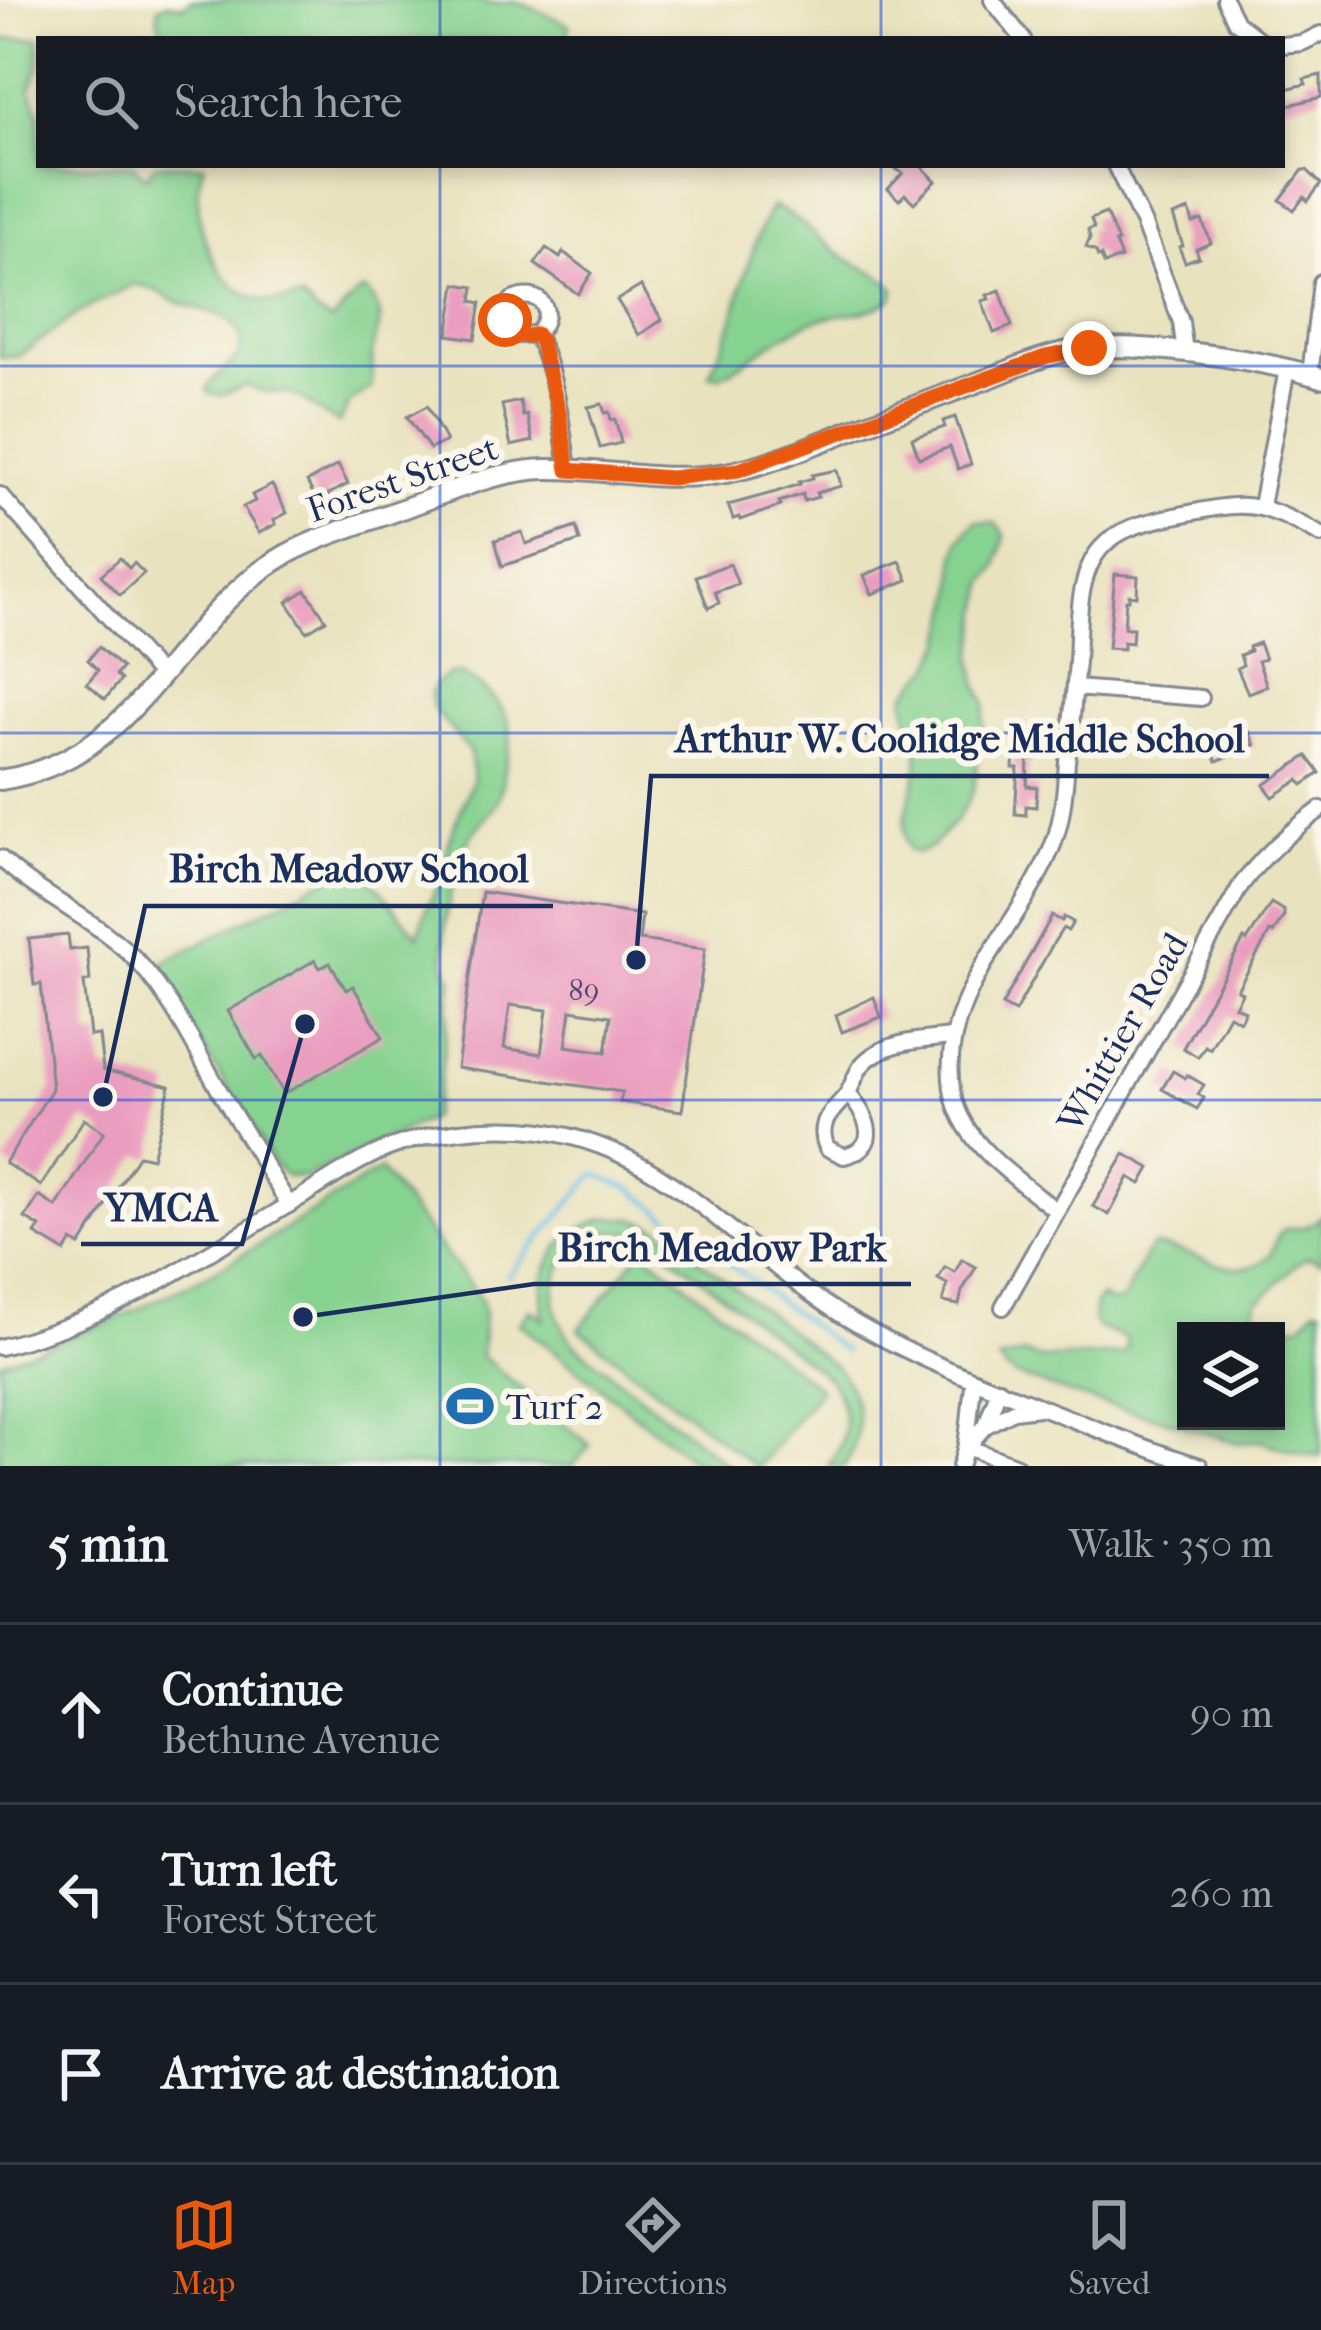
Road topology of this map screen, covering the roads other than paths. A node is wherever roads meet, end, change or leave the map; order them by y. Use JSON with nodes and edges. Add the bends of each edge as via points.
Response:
{"nodes":[{"id":1,"x":992,"y":0,"type":"edge"},
{"id":2,"x":1225,"y":0,"type":"edge"},
{"id":3,"x":1321,"y":34,"type":"edge"},
{"id":4,"x":1021,"y":36,"type":"edge"},
{"id":5,"x":1254,"y":36,"type":"edge"},
{"id":6,"x":1285,"y":45,"type":"edge"},
{"id":7,"x":1116,"y":168,"type":"edge"},
{"id":8,"x":1321,"y":282,"type":"edge"},
{"id":9,"x":536,"y":334,"type":"dead end"},
{"id":10,"x":1185,"y":353,"type":"junction"},
{"id":11,"x":1287,"y":369,"type":"junction"},
{"id":12,"x":1315,"y":376,"type":"edge"},
{"id":13,"x":568,"y":470,"type":"junction"},
{"id":14,"x":0,"y":495,"type":"edge"},
{"id":15,"x":1261,"y":506,"type":"junction"},
{"id":16,"x":1321,"y":535,"type":"edge"},
{"id":17,"x":162,"y":677,"type":"junction"},
{"id":18,"x":1075,"y":688,"type":"junction"},
{"id":19,"x":1201,"y":698,"type":"dead end"},
{"id":20,"x":4,"y":775,"type":"edge"},
{"id":21,"x":1321,"y":809,"type":"edge"},
{"id":22,"x":0,"y":858,"type":"edge"},
{"id":23,"x":952,"y":1037,"type":"junction"},
{"id":24,"x":849,"y":1095,"type":"dead end"},
{"id":25,"x":290,"y":1205,"type":"junction"},
{"id":26,"x":1055,"y":1210,"type":"junction"},
{"id":27,"x":1003,"y":1307,"type":"dead end"},
{"id":28,"x":0,"y":1348,"type":"edge"},
{"id":29,"x":974,"y":1380,"type":"junction"},
{"id":30,"x":999,"y":1390,"type":"junction"},
{"id":31,"x":1044,"y":1408,"type":"junction"},
{"id":32,"x":986,"y":1425,"type":"junction"},
{"id":33,"x":967,"y":1447,"type":"junction"},
{"id":34,"x":960,"y":1466,"type":"edge"},
{"id":35,"x":1017,"y":1466,"type":"edge"},
{"id":36,"x":1200,"y":1466,"type":"edge"}],
"edges":[{"from":1,"to":4,"type":"street"},
{"from":2,"to":5,"type":"street"},
{"from":3,"to":6,"type":"street"},
{"from":7,"to":10,"type":"street","via":[[1181,322]]},
{"from":8,"to":12,"type":"street"},
{"from":9,"to":13,"type":"street"},
{"from":10,"to":11,"type":"street","name":"Forest Street"},
{"from":10,"to":13,"type":"street","name":"Forest Street","via":[[1058,353],[726,473],[671,478]]},
{"from":11,"to":12,"type":"street","name":"Forest Street"},
{"from":11,"to":15,"type":"street"},
{"from":13,"to":17,"type":"street","name":"Forest Street","via":[[501,475],[301,547],[221,606]]},
{"from":14,"to":17,"type":"street"},
{"from":15,"to":16,"type":"street"},
{"from":15,"to":18,"type":"street","via":[[1144,523],[1105,544],[1084,588]]},
{"from":17,"to":20,"type":"street","name":"Forest Street","via":[[97,742],[56,764]]},
{"from":18,"to":19,"type":"street"},
{"from":18,"to":23,"type":"street","via":[[1055,838]]},
{"from":21,"to":26,"type":"street","name":"Whittier Road","via":[[1241,885]]},
{"from":22,"to":25,"type":"street","via":[[140,964]]},
{"from":23,"to":24,"type":"street","via":[[880,1051],[860,1067]]},
{"from":23,"to":26,"type":"street","via":[[952,1089],[966,1128]]},
{"from":25,"to":28,"type":"street","via":[[112,1308]]},
{"from":25,"to":29,"type":"street","via":[[361,1160],[420,1138],[494,1128],[582,1139],[663,1177],[833,1310]]},
{"from":26,"to":27,"type":"street","name":"Whittier Road"},
{"from":29,"to":30,"type":"street"},
{"from":29,"to":33,"type":"street"},
{"from":30,"to":31,"type":"street"},
{"from":30,"to":32,"type":"street"},
{"from":31,"to":32,"type":"street"},
{"from":31,"to":36,"type":"street"},
{"from":32,"to":33,"type":"street"},
{"from":33,"to":34,"type":"street"},
{"from":33,"to":35,"type":"street"}]}
